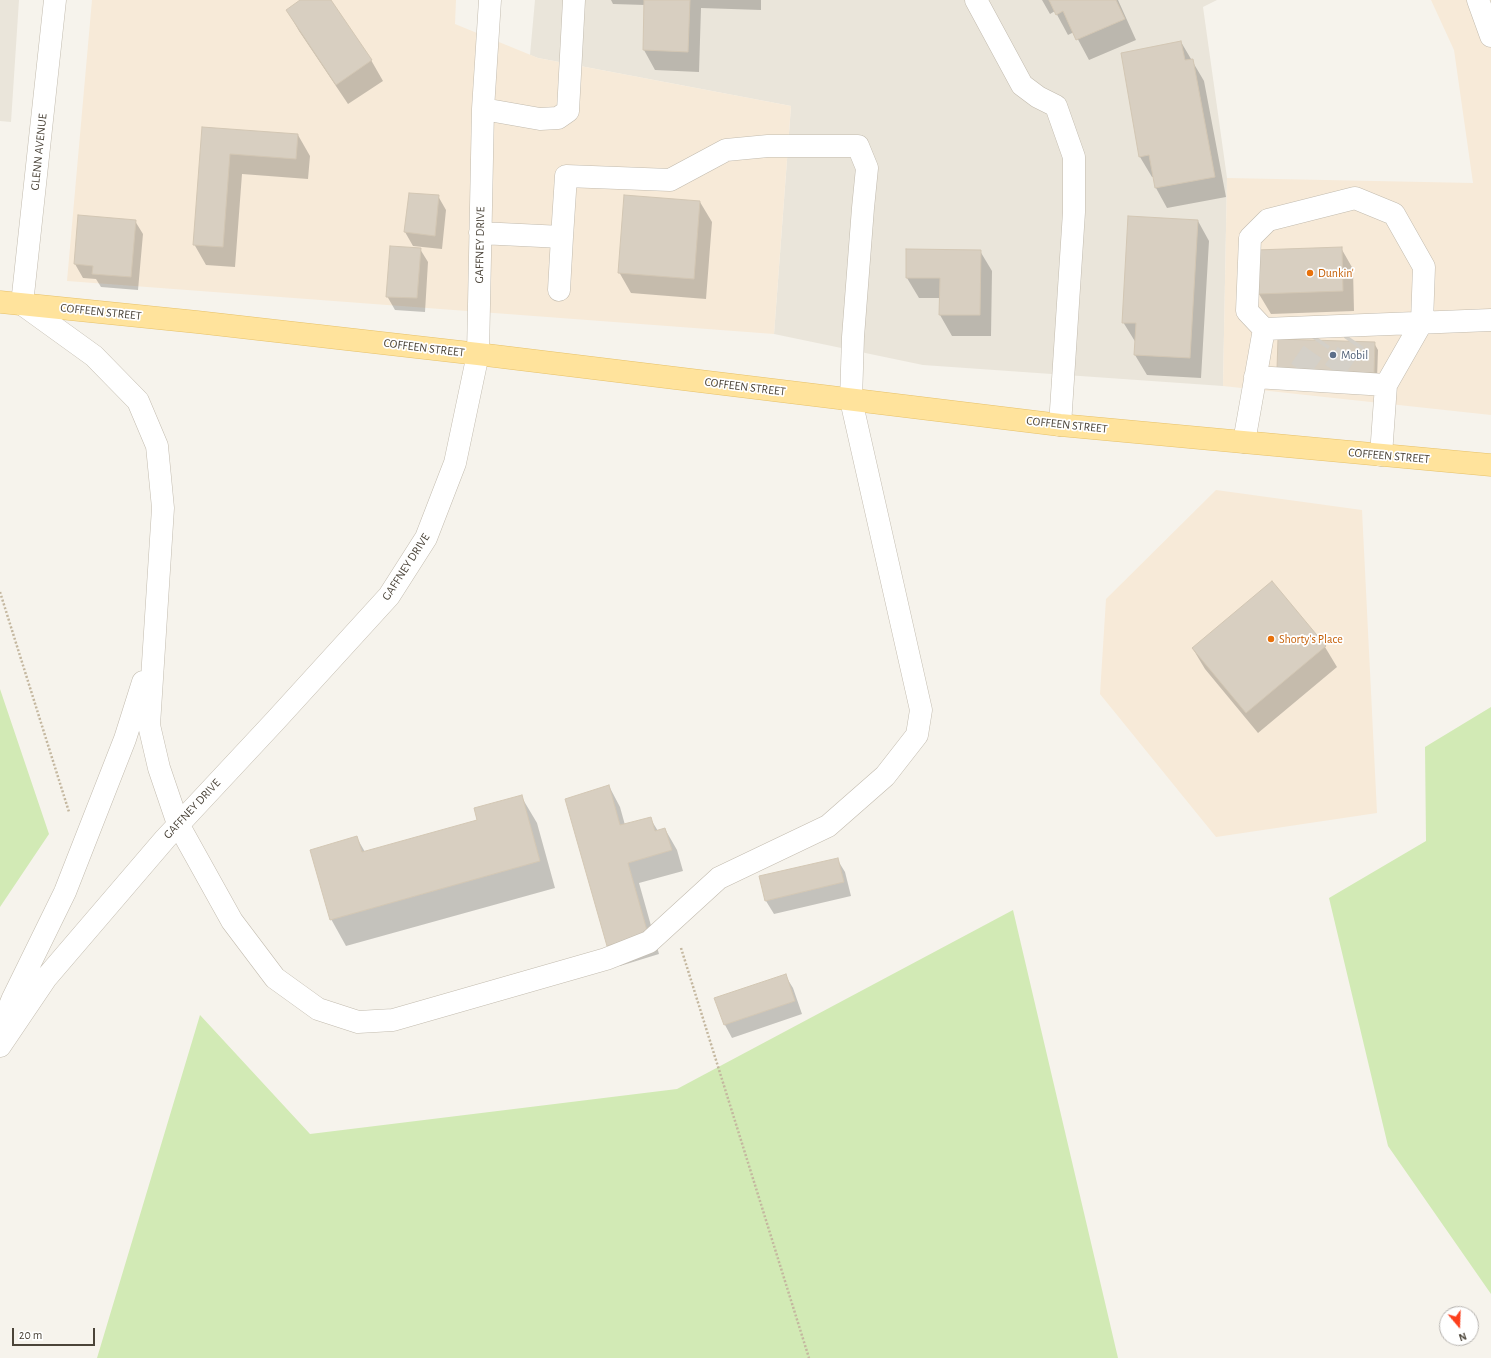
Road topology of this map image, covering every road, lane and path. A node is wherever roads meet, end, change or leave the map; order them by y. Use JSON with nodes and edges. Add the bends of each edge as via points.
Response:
{"nodes":[{"id":1,"x":55,"y":0,"type":"edge"},
{"id":2,"x":490,"y":0,"type":"edge"},
{"id":3,"x":574,"y":0,"type":"edge"},
{"id":4,"x":976,"y":0,"type":"edge"},
{"id":5,"x":1478,"y":0,"type":"edge"},
{"id":6,"x":1491,"y":36,"type":"edge"},
{"id":7,"x":483,"y":109,"type":"junction"},
{"id":8,"x":480,"y":233,"type":"junction"},
{"id":9,"x":562,"y":237,"type":"junction"},
{"id":10,"x":559,"y":290,"type":"dead end"},
{"id":11,"x":0,"y":302,"type":"edge"},
{"id":12,"x":22,"y":304,"type":"junction"},
{"id":13,"x":1491,"y":320,"type":"edge"},
{"id":14,"x":1422,"y":322,"type":"junction"},
{"id":15,"x":1264,"y":329,"type":"junction"},
{"id":16,"x":478,"y":354,"type":"junction"},
{"id":17,"x":1255,"y":377,"type":"junction"},
{"id":18,"x":1386,"y":385,"type":"junction"},
{"id":19,"x":851,"y":400,"type":"junction"},
{"id":20,"x":1060,"y":425,"type":"junction"},
{"id":21,"x":1244,"y":442,"type":"junction"},
{"id":22,"x":1381,"y":455,"type":"junction"},
{"id":23,"x":1491,"y":465,"type":"edge"},
{"id":24,"x":0,"y":592,"type":"edge"},
{"id":25,"x":153,"y":654,"type":"junction"},
{"id":26,"x":69,"y":813,"type":"dead end"},
{"id":27,"x":178,"y":824,"type":"junction"},
{"id":28,"x":672,"y":920,"type":"junction"},
{"id":29,"x":0,"y":1030,"type":"edge"},
{"id":30,"x":0,"y":1046,"type":"edge"},
{"id":31,"x":809,"y":1358,"type":"edge"}],
"edges":[{"from":1,"to":12,"type":"street","name":"GLENN AVENUE"},
{"from":2,"to":7,"type":"street","name":"GAFFNEY DRIVE"},
{"from":3,"to":7,"type":"street","via":[[568,111],[558,118],[540,119]]},
{"from":4,"to":20,"type":"street","via":[[1022,85],[1056,106],[1074,157],[1074,212]]},
{"from":5,"to":6,"type":"street"},
{"from":7,"to":8,"type":"street","name":"GAFFNEY DRIVE"},
{"from":8,"to":9,"type":"street"},
{"from":8,"to":16,"type":"street","name":"GAFFNEY DRIVE"},
{"from":9,"to":10,"type":"street"},
{"from":9,"to":19,"type":"street","via":[[566,176],[670,180],[726,150],[768,146],[858,146],[867,168],[853,337]]},
{"from":11,"to":12,"type":"main road","name":"COFFEEN STREET"},
{"from":12,"to":16,"type":"main road","name":"COFFEEN STREET"},
{"from":12,"to":25,"type":"street","via":[[94,356],[138,401],[157,446],[163,508]]},
{"from":13,"to":14,"type":"street"},
{"from":14,"to":15,"type":"street","via":[[1361,333]]},
{"from":14,"to":15,"type":"street","via":[[1424,267],[1394,214],[1355,198],[1268,220],[1250,238],[1247,311]]},
{"from":14,"to":18,"type":"street"},
{"from":15,"to":17,"type":"street"},
{"from":16,"to":19,"type":"main road","name":"COFFEEN STREET"},
{"from":16,"to":27,"type":"street","name":"GAFFNEY DRIVE","via":[[455,463],[426,538],[389,596]]},
{"from":17,"to":18,"type":"street","via":[[1331,376]]},
{"from":17,"to":21,"type":"street"},
{"from":18,"to":22,"type":"street"},
{"from":19,"to":20,"type":"main road","name":"COFFEEN STREET"},
{"from":19,"to":28,"type":"street","via":[[921,710],[918,736],[885,776],[828,826],[719,878]]},
{"from":20,"to":21,"type":"main road","name":"COFFEEN STREET"},
{"from":21,"to":22,"type":"main road","name":"COFFEEN STREET"},
{"from":22,"to":23,"type":"main road","name":"COFFEEN STREET"},
{"from":24,"to":26,"type":"path"},
{"from":25,"to":27,"type":"street","via":[[149,725],[159,768]]},
{"from":25,"to":29,"type":"street","via":[[125,739],[65,892]]},
{"from":27,"to":28,"type":"street","via":[[232,921],[275,978],[318,1009],[358,1022],[393,1020],[606,959],[649,942]]},
{"from":27,"to":30,"type":"street","name":"GAFFNEY DRIVE","via":[[46,978]]},
{"from":28,"to":31,"type":"path"}]}
